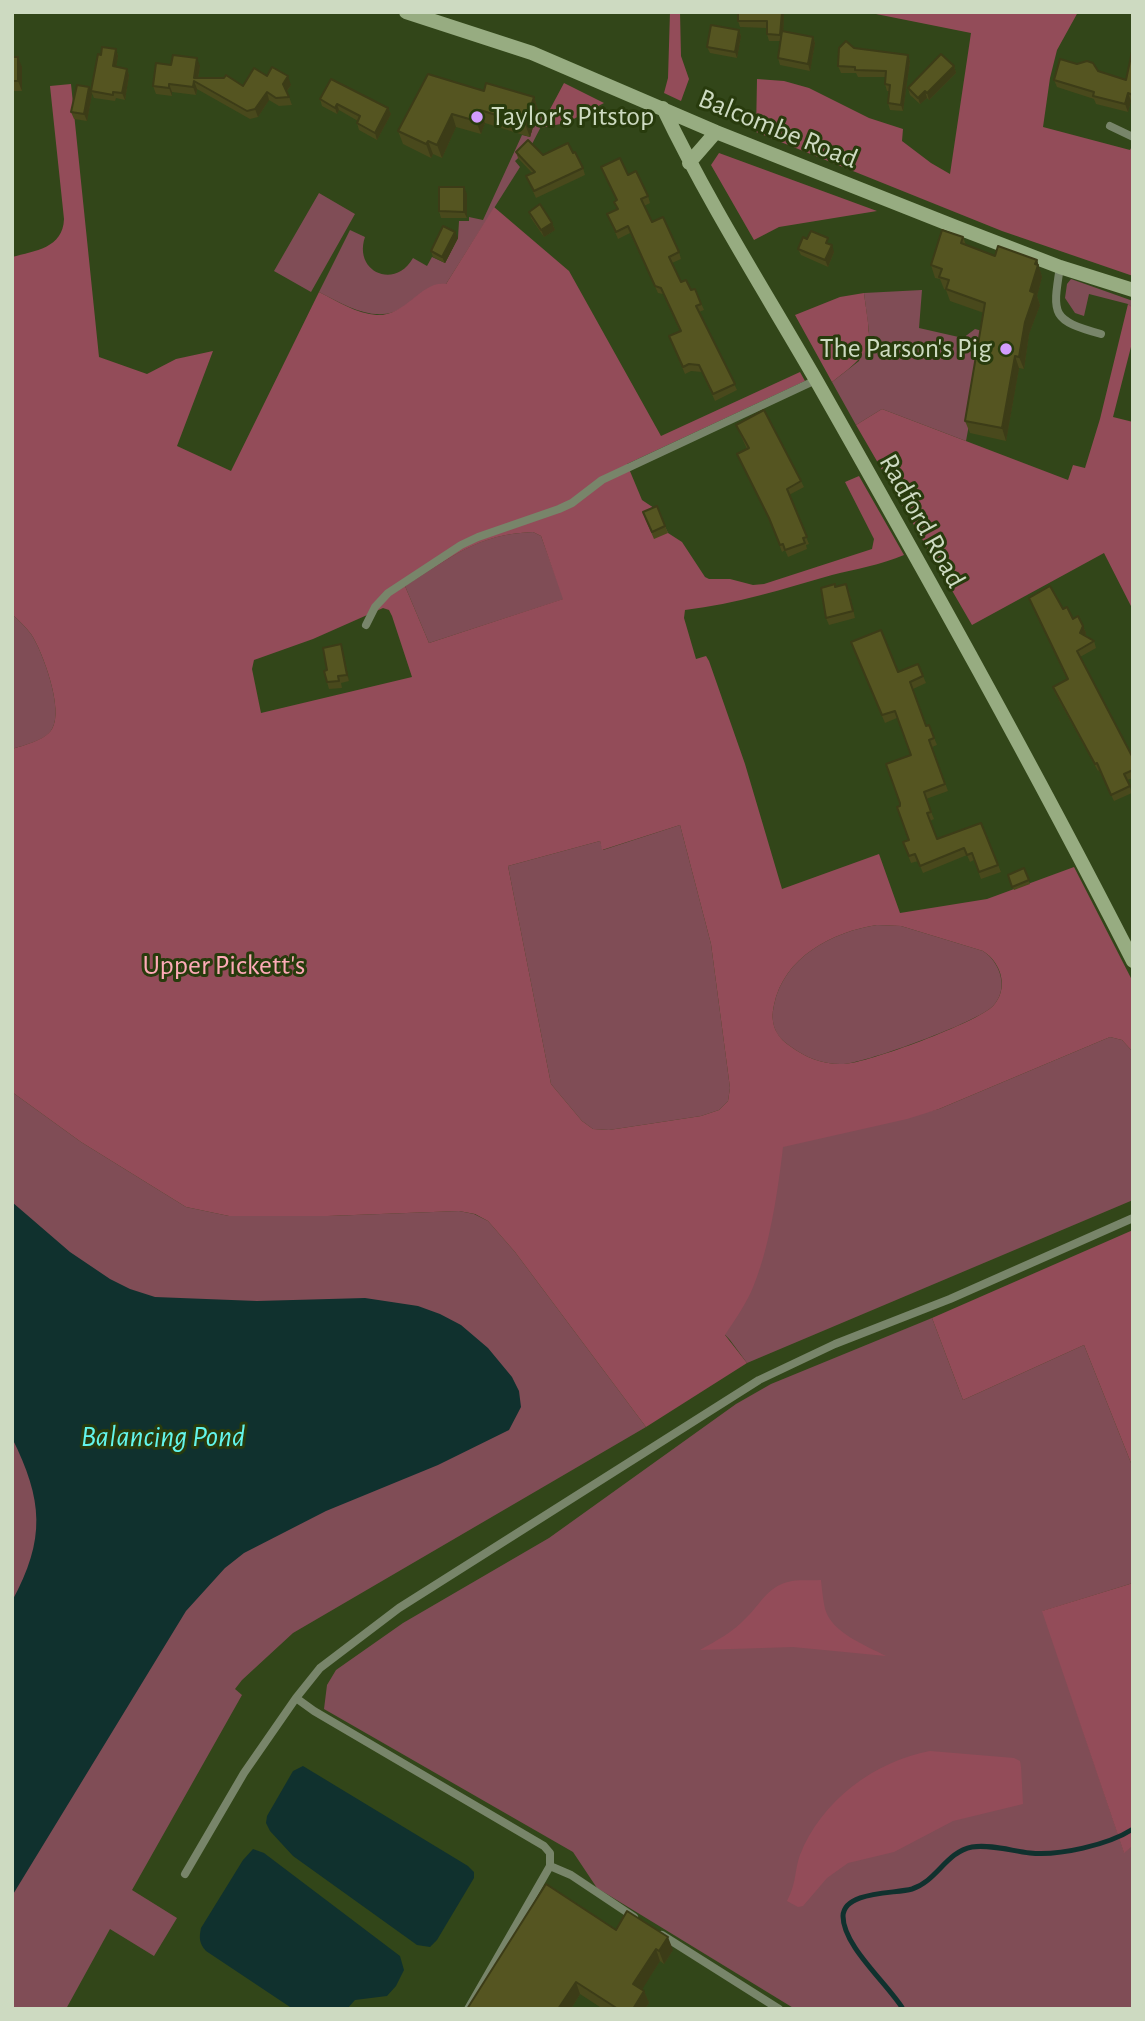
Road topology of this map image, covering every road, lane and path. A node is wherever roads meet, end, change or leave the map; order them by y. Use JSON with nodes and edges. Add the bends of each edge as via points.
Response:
{"nodes":[{"id":1,"x":406,"y":12,"type":"edge"},
{"id":2,"x":663,"y":108,"type":"junction"},
{"id":3,"x":1110,"y":126,"type":"dead end"},
{"id":4,"x":716,"y":132,"type":"junction"},
{"id":5,"x":1133,"y":136,"type":"edge"},
{"id":6,"x":689,"y":163,"type":"junction"},
{"id":7,"x":1060,"y":267,"type":"junction"},
{"id":8,"x":1133,"y":290,"type":"edge"},
{"id":9,"x":1101,"y":334,"type":"dead end"},
{"id":10,"x":816,"y":380,"type":"junction"},
{"id":11,"x":366,"y":625,"type":"dead end"},
{"id":12,"x":1133,"y":961,"type":"edge"},
{"id":13,"x":1133,"y":1218,"type":"edge"},
{"id":14,"x":296,"y":1698,"type":"junction"},
{"id":15,"x":550,"y":1866,"type":"junction"},
{"id":16,"x":185,"y":1874,"type":"dead end"},
{"id":17,"x":642,"y":1922,"type":"edge"},
{"id":18,"x":652,"y":1928,"type":"edge"},
{"id":19,"x":468,"y":2009,"type":"edge"},
{"id":20,"x":779,"y":2009,"type":"edge"}],
"edges":[{"from":1,"to":2,"type":"street","name":"Balcombe Road","via":[[532,53]]},
{"from":2,"to":4,"type":"street","name":"Balcombe Road"},
{"from":2,"to":6,"type":"street","name":"Radford Road"},
{"from":3,"to":5,"type":"lane"},
{"from":4,"to":6,"type":"street"},
{"from":4,"to":7,"type":"street","name":"Balcombe Road"},
{"from":6,"to":10,"type":"street","name":"Radford Road"},
{"from":7,"to":8,"type":"street","name":"Balcombe Road"},
{"from":7,"to":9,"type":"lane","via":[[1055,301],[1060,316]]},
{"from":10,"to":11,"type":"lane","via":[[602,480],[572,503],[470,540],[388,593]]},
{"from":10,"to":12,"type":"street","name":"Radford Road"},
{"from":13,"to":14,"type":"lane","via":[[759,1380],[399,1608],[320,1668]]},
{"from":14,"to":15,"type":"lane","via":[[544,1846],[550,1853]]},
{"from":14,"to":16,"type":"lane","via":[[244,1773]]},
{"from":15,"to":17,"type":"lane"},
{"from":15,"to":19,"type":"lane"},
{"from":18,"to":20,"type":"lane"}]}
